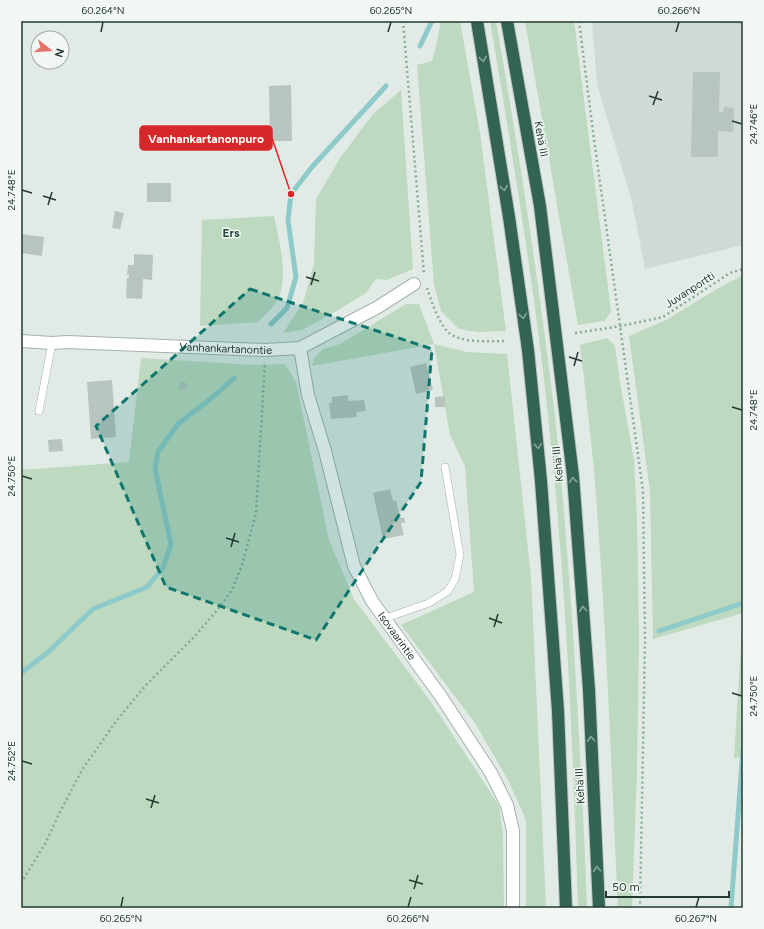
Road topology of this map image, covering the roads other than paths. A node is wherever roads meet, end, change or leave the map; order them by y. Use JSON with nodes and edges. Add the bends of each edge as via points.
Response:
{"nodes":[{"id":1,"x":477,"y":21,"type":"edge"},
{"id":2,"x":507,"y":21,"type":"edge"},
{"id":3,"x":414,"y":284,"type":"dead end"},
{"id":4,"x":21,"y":341,"type":"edge"},
{"id":5,"x":52,"y":343,"type":"junction"},
{"id":6,"x":300,"y":348,"type":"junction"},
{"id":7,"x":39,"y":411,"type":"dead end"},
{"id":8,"x":445,"y":467,"type":"dead end"},
{"id":9,"x":386,"y":618,"type":"junction"},
{"id":10,"x":513,"y":908,"type":"edge"},
{"id":11,"x":566,"y":908,"type":"edge"},
{"id":12,"x":599,"y":908,"type":"edge"}],
"edges":[{"from":1,"to":11,"type":"highway","name":"Kehä III","one_way":true,"via":[[528,350],[541,481],[558,711]]},
{"from":12,"to":2,"type":"highway","name":"Kehä III","one_way":true,"via":[[589,690],[573,476],[540,206]]},
{"from":3,"to":6,"type":"street","name":"Vanhankartanontie","via":[[378,307]]},
{"from":4,"to":5,"type":"street","name":"Vanhankartanontie"},
{"from":5,"to":6,"type":"street","name":"Vanhankartanontie","via":[[265,350]]},
{"from":5,"to":7,"type":"lane"},
{"from":6,"to":9,"type":"street","name":"Isovaarintie","via":[[308,395],[354,566],[372,600]]},
{"from":8,"to":9,"type":"lane","via":[[460,555],[455,579],[448,592],[429,603]]},
{"from":9,"to":10,"type":"street","name":"Isovaarintie","via":[[491,773],[507,805],[513,831]]}]}
